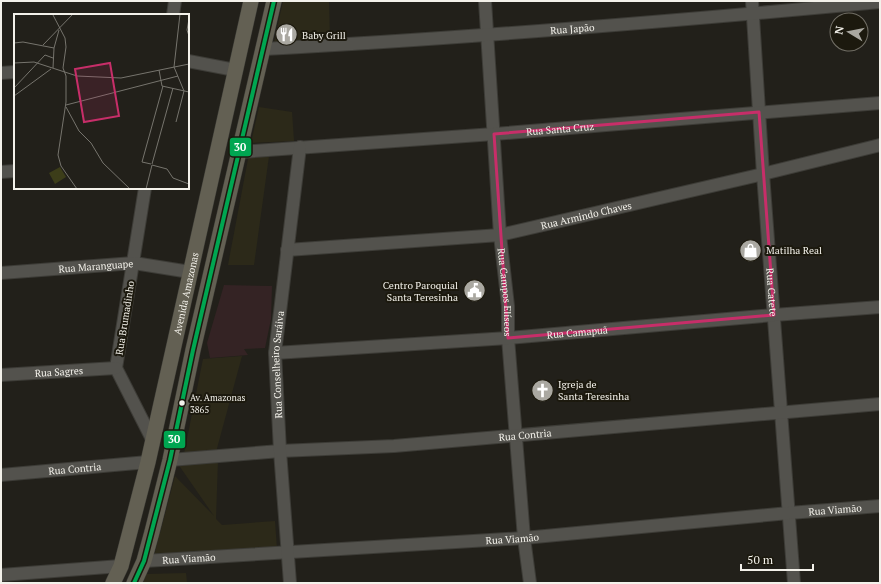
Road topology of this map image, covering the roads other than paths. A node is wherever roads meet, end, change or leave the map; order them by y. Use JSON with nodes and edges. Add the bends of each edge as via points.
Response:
{"nodes":[{"id":1,"x":175,"y":1,"type":"edge"},
{"id":2,"x":251,"y":1,"type":"edge"},
{"id":3,"x":274,"y":1,"type":"edge"},
{"id":4,"x":485,"y":1,"type":"edge"},
{"id":5,"x":752,"y":1,"type":"edge"},
{"id":6,"x":880,"y":2,"type":"edge"},
{"id":7,"x":753,"y":13,"type":"junction"},
{"id":8,"x":173,"y":14,"type":"edge"},
{"id":9,"x":488,"y":34,"type":"junction"},
{"id":10,"x":264,"y":49,"type":"junction"},
{"id":11,"x":189,"y":61,"type":"edge"},
{"id":12,"x":235,"y":70,"type":"junction"},
{"id":13,"x":14,"y":72,"type":"edge"},
{"id":14,"x":1,"y":73,"type":"edge"},
{"id":15,"x":880,"y":103,"type":"edge"},
{"id":16,"x":759,"y":112,"type":"junction"},
{"id":17,"x":494,"y":134,"type":"junction"},
{"id":18,"x":880,"y":144,"type":"edge"},
{"id":19,"x":300,"y":148,"type":"junction"},
{"id":20,"x":240,"y":152,"type":"junction"},
{"id":21,"x":14,"y":171,"type":"edge"},
{"id":22,"x":1,"y":172,"type":"edge"},
{"id":23,"x":763,"y":174,"type":"junction"},
{"id":24,"x":145,"y":189,"type":"edge"},
{"id":25,"x":500,"y":235,"type":"junction"},
{"id":26,"x":287,"y":250,"type":"junction"},
{"id":27,"x":134,"y":263,"type":"junction"},
{"id":28,"x":190,"y":272,"type":"junction"},
{"id":29,"x":1,"y":273,"type":"edge"},
{"id":30,"x":880,"y":307,"type":"edge"},
{"id":31,"x":774,"y":315,"type":"junction"},
{"id":32,"x":508,"y":338,"type":"junction"},
{"id":33,"x":275,"y":353,"type":"junction"},
{"id":34,"x":116,"y":368,"type":"junction"},
{"id":35,"x":1,"y":375,"type":"edge"},
{"id":36,"x":880,"y":404,"type":"edge"},
{"id":37,"x":782,"y":412,"type":"junction"},
{"id":38,"x":517,"y":435,"type":"junction"},
{"id":39,"x":153,"y":441,"type":"junction"},
{"id":40,"x":280,"y":451,"type":"junction"},
{"id":41,"x":170,"y":460,"type":"junction"},
{"id":42,"x":148,"y":462,"type":"junction"},
{"id":43,"x":1,"y":474,"type":"edge"},
{"id":44,"x":880,"y":506,"type":"edge"},
{"id":45,"x":790,"y":513,"type":"junction"},
{"id":46,"x":524,"y":538,"type":"junction"},
{"id":47,"x":287,"y":553,"type":"junction"},
{"id":48,"x":144,"y":561,"type":"junction"},
{"id":49,"x":121,"y":566,"type":"junction"},
{"id":50,"x":1,"y":575,"type":"edge"},
{"id":51,"x":113,"y":583,"type":"edge"},
{"id":52,"x":134,"y":583,"type":"edge"},
{"id":53,"x":290,"y":583,"type":"edge"},
{"id":54,"x":530,"y":583,"type":"edge"},
{"id":55,"x":794,"y":583,"type":"edge"}],
"edges":[{"from":1,"to":8,"type":"street"},
{"from":2,"to":12,"type":"main road","name":"Avenida Amazonas"},
{"from":3,"to":10,"type":"main road","name":"Avenida Amazonas"},
{"from":4,"to":9,"type":"street","name":"Rua Campos Elíseos"},
{"from":5,"to":7,"type":"street","name":"Rua Catete"},
{"from":6,"to":7,"type":"street","name":"Rua Japão"},
{"from":7,"to":9,"type":"street","name":"Rua Japão"},
{"from":7,"to":16,"type":"street","name":"Rua Catete"},
{"from":9,"to":10,"type":"street","name":"Rua Japão"},
{"from":9,"to":17,"type":"street","name":"Rua Campos Elíseos"},
{"from":10,"to":20,"type":"main road","name":"Avenida Amazonas"},
{"from":11,"to":12,"type":"street"},
{"from":12,"to":28,"type":"main road","name":"Avenida Amazonas"},
{"from":13,"to":14,"type":"street"},
{"from":15,"to":16,"type":"street","name":"Rua Santa Cruz"},
{"from":16,"to":17,"type":"street","name":"Rua Santa Cruz"},
{"from":16,"to":23,"type":"street","name":"Rua Catete"},
{"from":17,"to":19,"type":"street","name":"Rua Santa Cruz"},
{"from":17,"to":25,"type":"street","name":"Rua Campos Elíseos"},
{"from":18,"to":23,"type":"street","name":"Rua Armindo Chaves"},
{"from":19,"to":20,"type":"street","name":"Rua Santa Cruz"},
{"from":19,"to":26,"type":"street","name":"Rua Conselheiro Saráiva"},
{"from":20,"to":41,"type":"main road","name":"Avenida Amazonas"},
{"from":21,"to":22,"type":"street"},
{"from":23,"to":25,"type":"street","name":"Rua Armindo Chaves"},
{"from":23,"to":31,"type":"street","name":"Rua Catete"},
{"from":24,"to":27,"type":"street","name":"Rua Brumadinho"},
{"from":25,"to":26,"type":"street","name":"Rua Armindo Chaves"},
{"from":25,"to":32,"type":"street","name":"Rua Campos Elíseos","via":[[508,306]]},
{"from":26,"to":33,"type":"street","name":"Rua Conselheiro Saráiva"},
{"from":27,"to":28,"type":"street","name":"Rua Maranguape"},
{"from":27,"to":29,"type":"street","name":"Rua Maranguape"},
{"from":27,"to":34,"type":"street","name":"Rua Brumadinho"},
{"from":28,"to":39,"type":"main road","name":"Avenida Amazonas"},
{"from":30,"to":31,"type":"street","name":"Rua Camapuã"},
{"from":31,"to":32,"type":"street","name":"Rua Camapuã"},
{"from":31,"to":37,"type":"street","name":"Rua Catete"},
{"from":32,"to":33,"type":"street","name":"Rua Camapuã"},
{"from":32,"to":38,"type":"street","name":"Rua Campos Elíseos"},
{"from":33,"to":40,"type":"street","name":"Rua Conselheiro Saráiva"},
{"from":34,"to":35,"type":"street","name":"Rua Sagres"},
{"from":34,"to":39,"type":"street","name":"Rua Brumadinho"},
{"from":36,"to":37,"type":"street","name":"Rua Contria"},
{"from":37,"to":38,"type":"street","name":"Rua Contria"},
{"from":37,"to":45,"type":"street","name":"Rua Catete"},
{"from":38,"to":40,"type":"street","name":"Rua Contria","via":[[394,446]]},
{"from":38,"to":46,"type":"street","name":"Rua Campos Elíseos"},
{"from":39,"to":42,"type":"main road","name":"Avenida Amazonas"},
{"from":40,"to":41,"type":"street","name":"Rua Contria"},
{"from":40,"to":47,"type":"street","name":"Rua Conselheiro Saráiva"},
{"from":41,"to":48,"type":"main road","name":"Avenida Amazonas"},
{"from":42,"to":43,"type":"street","name":"Rua Contria"},
{"from":42,"to":49,"type":"main road","name":"Avenida Amazonas"},
{"from":44,"to":45,"type":"street","name":"Rua Viamão"},
{"from":45,"to":46,"type":"street","name":"Rua Viamão"},
{"from":45,"to":55,"type":"street","name":"Rua Catete"},
{"from":46,"to":47,"type":"street","name":"Rua Viamão"},
{"from":46,"to":54,"type":"street","name":"Rua Campos Elíseos"},
{"from":47,"to":48,"type":"street","name":"Rua Viamão"},
{"from":47,"to":53,"type":"street","name":"Rua Conselheiro Saráiva"},
{"from":48,"to":52,"type":"main road","name":"Avenida Amazonas"},
{"from":49,"to":50,"type":"street"},
{"from":49,"to":51,"type":"main road","name":"Avenida Amazonas"}]}
